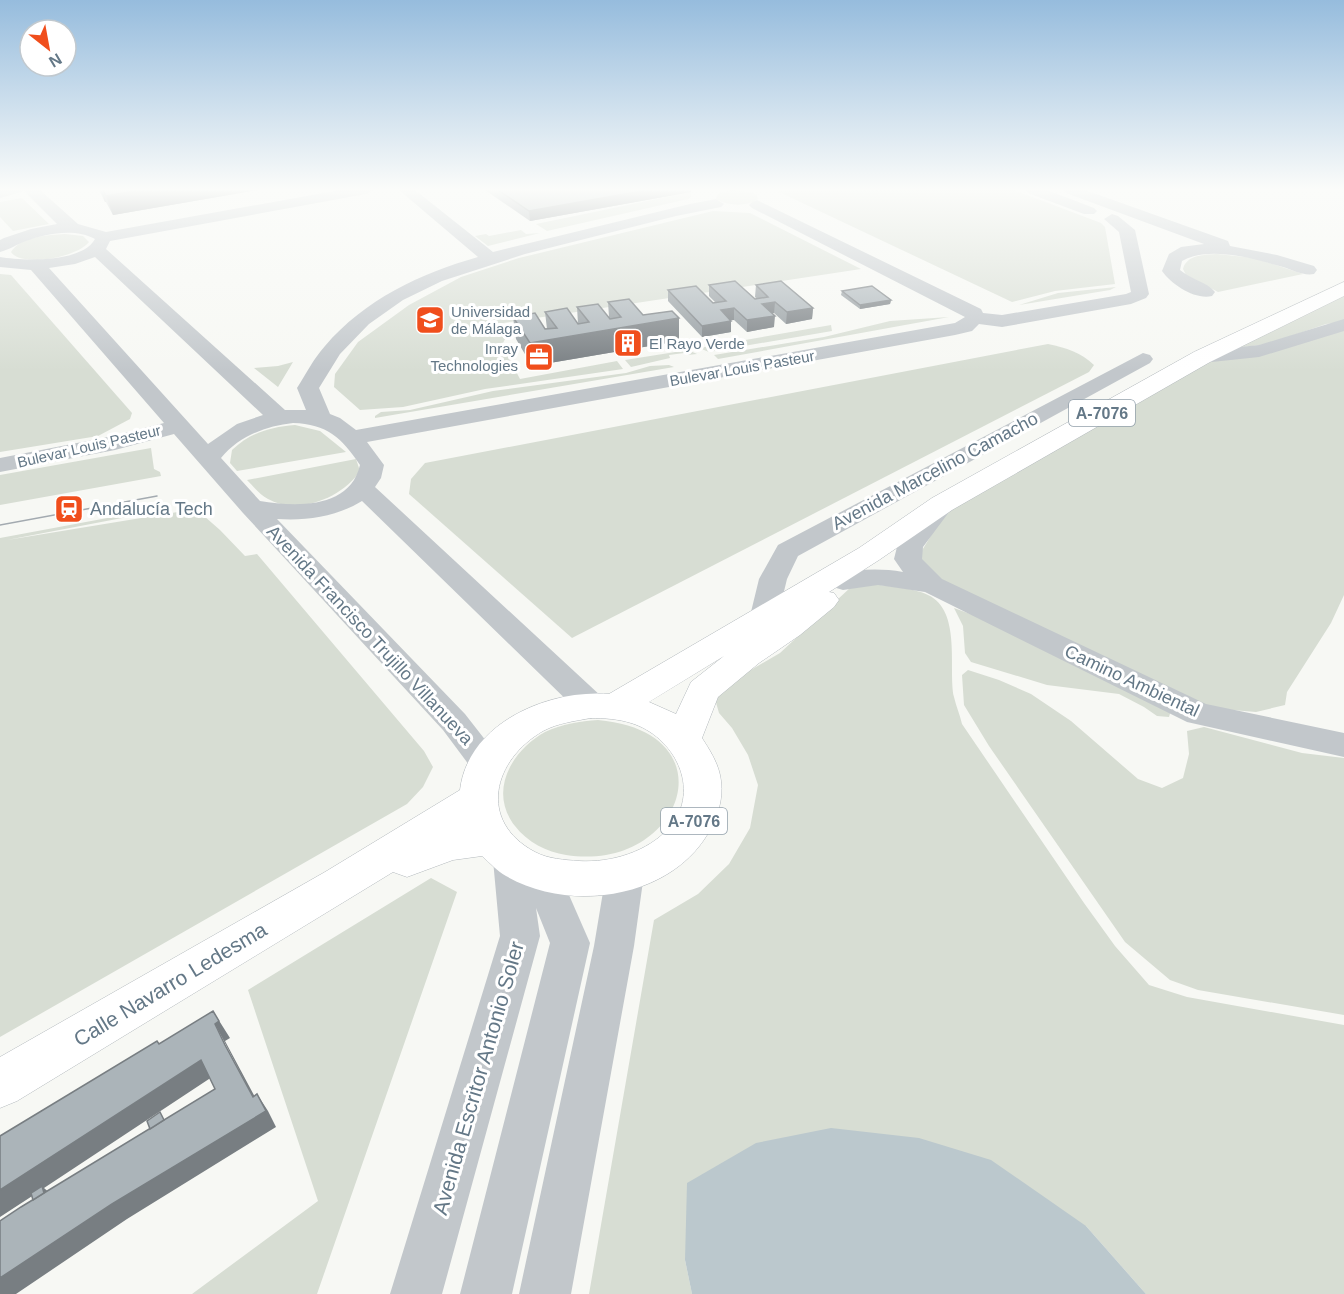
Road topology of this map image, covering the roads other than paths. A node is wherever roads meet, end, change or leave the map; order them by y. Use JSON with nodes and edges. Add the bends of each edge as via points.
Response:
{"nodes":[{"id":1,"x":87,"y":250,"type":"edge"},
{"id":2,"x":108,"y":250,"type":"edge"},
{"id":3,"x":481,"y":250,"type":"edge"},
{"id":4,"x":522,"y":250,"type":"edge"},
{"id":5,"x":848,"y":250,"type":"edge"},
{"id":6,"x":1132,"y":250,"type":"edge"},
{"id":7,"x":1174,"y":250,"type":"edge"},
{"id":8,"x":1239,"y":251,"type":"joint"},
{"id":9,"x":1177,"y":256,"type":"junction"},
{"id":10,"x":490,"y":258,"type":"junction"},
{"id":11,"x":0,"y":262,"type":"edge"},
{"id":12,"x":36,"y":265,"type":"junction"},
{"id":13,"x":1308,"y":270,"type":"dead end"},
{"id":14,"x":1344,"y":288,"type":"edge"},
{"id":15,"x":1206,"y":292,"type":"dead end"},
{"id":16,"x":975,"y":318,"type":"junction"},
{"id":17,"x":1344,"y":325,"type":"edge"},
{"id":18,"x":1202,"y":357,"type":"junction"},
{"id":19,"x":1143,"y":359,"type":"dead end"},
{"id":20,"x":280,"y":418,"type":"junction"},
{"id":21,"x":321,"y":420,"type":"junction"},
{"id":22,"x":178,"y":426,"type":"junction"},
{"id":23,"x":350,"y":438,"type":"junction"},
{"id":24,"x":207,"y":459,"type":"junction"},
{"id":25,"x":0,"y":465,"type":"edge"},
{"id":26,"x":362,"y":488,"type":"junction"},
{"id":27,"x":942,"y":504,"type":"junction"},
{"id":28,"x":252,"y":508,"type":"junction"},
{"id":29,"x":869,"y":554,"type":"junction"},
{"id":30,"x":843,"y":581,"type":"junction"},
{"id":31,"x":932,"y":585,"type":"junction"},
{"id":32,"x":764,"y":616,"type":"junction"},
{"id":33,"x":604,"y":706,"type":"junction"},
{"id":34,"x":684,"y":738,"type":"junction"},
{"id":35,"x":1344,"y":745,"type":"edge"},
{"id":36,"x":482,"y":782,"type":"junction"},
{"id":37,"x":515,"y":857,"type":"junction"},
{"id":38,"x":625,"y":874,"type":"junction"},
{"id":39,"x":340,"y":884,"type":"junction"},
{"id":40,"x":0,"y":1084,"type":"edge"},
{"id":41,"x":416,"y":1294,"type":"edge"},
{"id":42,"x":486,"y":1294,"type":"edge"},
{"id":43,"x":545,"y":1294,"type":"edge"}],
"edges":[{"from":1,"to":12,"type":"street","via":[[70,260]]},
{"from":2,"to":20,"type":"street"},
{"from":3,"to":10,"type":"street"},
{"from":4,"to":10,"type":"street"},
{"from":5,"to":16,"type":"street","via":[[974,313]]},
{"from":6,"to":16,"type":"street","name":"Bulevar Louis Pasteur","via":[[1140,294],[1131,299],[1002,321]]},
{"from":7,"to":9,"type":"street"},
{"from":8,"to":9,"type":"street","via":[[1185,252]]},
{"from":8,"to":13,"type":"street"},
{"from":9,"to":15,"type":"street","via":[[1170,263],[1171,271],[1183,282]]},
{"from":10,"to":21,"type":"street","via":[[421,284],[350,329],[319,365],[308,388]]},
{"from":11,"to":12,"type":"street"},
{"from":12,"to":22,"type":"street"},
{"from":14,"to":18,"type":"main road","name":"Avenida Marcelino Camacho","number":"A-7076"},
{"from":16,"to":23,"type":"street","name":"Bulevar Louis Pasteur","via":[[965,327],[955,329]]},
{"from":17,"to":18,"type":"street","via":[[1244,354]]},
{"from":18,"to":27,"type":"main road","name":"Avenida Marcelino Camacho","number":"A-7076"},
{"from":19,"to":32,"type":"street","name":"Avenida Marcelino Camacho","via":[[787,551],[773,579]]},
{"from":20,"to":21,"type":"street"},
{"from":20,"to":24,"type":"street","via":[[225,440]]},
{"from":21,"to":23,"type":"street"},
{"from":22,"to":24,"type":"street"},
{"from":22,"to":25,"type":"street","name":"Bulevar Louis Pasteur","via":[[115,443]]},
{"from":23,"to":26,"type":"street","via":[[372,465],[372,474]]},
{"from":24,"to":28,"type":"street","name":"Avenida Francisco Trujillo Villanueva"},
{"from":26,"to":28,"type":"street","via":[[338,504],[309,512]]},
{"from":26,"to":33,"type":"street"},
{"from":27,"to":29,"type":"main road","name":"Avenida Marcelino Camacho","number":"A-7076"},
{"from":27,"to":31,"type":"street","name":"Camino Ambiental","via":[[910,547],[908,559]]},
{"from":28,"to":36,"type":"street","name":"Avenida Francisco Trujillo Villanueva","via":[[454,722]]},
{"from":29,"to":30,"type":"main road","name":"Avenida Marcelino Camacho","number":"A-7076"},
{"from":29,"to":32,"type":"main road","name":"Avenida Marcelino Camacho","number":"A-7076"},
{"from":30,"to":31,"type":"street","name":"Camino Ambiental","via":[[878,576]]},
{"from":30,"to":34,"type":"main road","name":"Avenida Marcelino Camacho","number":"A-7076","via":[[789,628],[747,655],[703,691]]},
{"from":31,"to":35,"type":"street","name":"Camino Ambiental","via":[[1198,714]]},
{"from":32,"to":33,"type":"main road","name":"Avenida Marcelino Camacho","number":"A-7076"},
{"from":33,"to":34,"type":"main road","number":"A-7076","via":[[642,712]]},
{"from":33,"to":36,"type":"main road","number":"A-7076","via":[[559,710],[530,722],[504,740]]},
{"from":34,"to":38,"type":"main road","number":"A-7076","via":[[699,760],[704,786],[699,813],[684,838],[658,859]]},
{"from":36,"to":37,"type":"main road","via":[[481,820]]},
{"from":36,"to":39,"type":"main road","name":"Calle Navarro Ledesma","number":"A-7076"},
{"from":37,"to":38,"type":"main road","number":"A-7076","via":[[583,880]]},
{"from":37,"to":39,"type":"main road","name":"Calle Navarro Ledesma","number":"A-7076","via":[[450,844]]},
{"from":37,"to":41,"type":"street","name":"Avenida Escritor Antonio Soler","via":[[520,936]]},
{"from":37,"to":42,"type":"street","via":[[570,943]]},
{"from":38,"to":43,"type":"street"},
{"from":39,"to":40,"type":"main road","name":"Calle Navarro Ledesma","number":"A-7076"}]}
